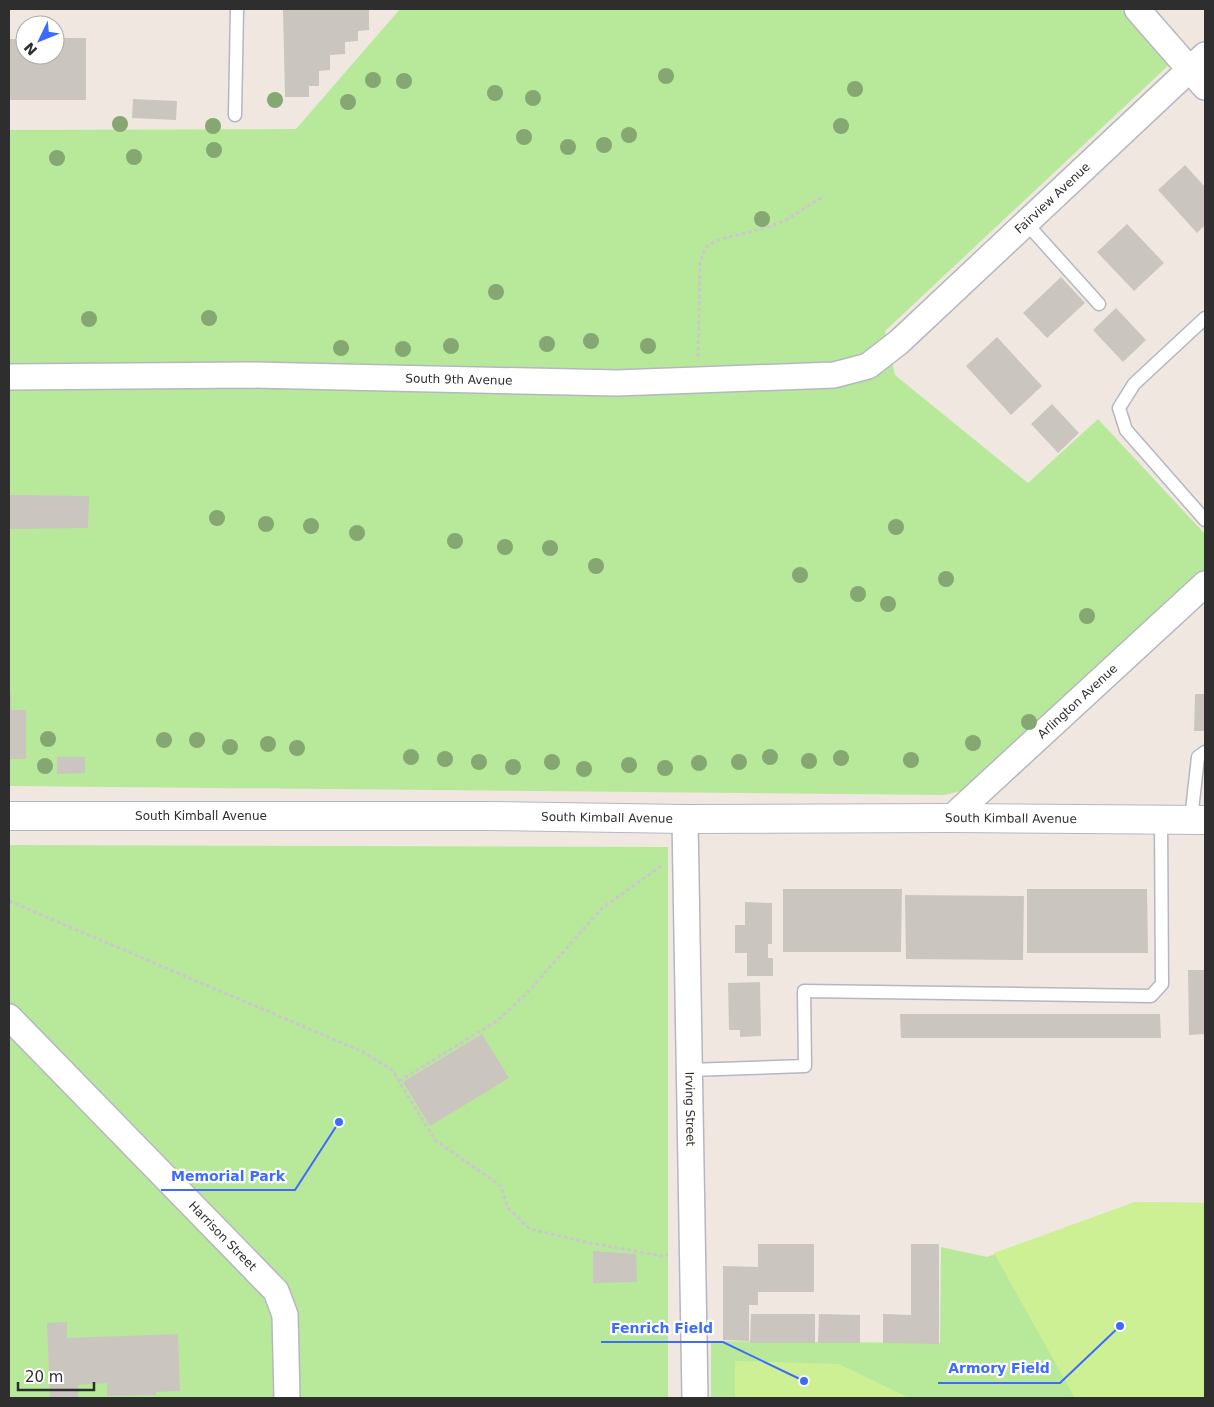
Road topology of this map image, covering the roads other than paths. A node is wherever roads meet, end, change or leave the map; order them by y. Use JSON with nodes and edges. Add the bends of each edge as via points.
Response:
{"nodes":[{"id":1,"x":236,"y":9,"type":"edge"},
{"id":2,"x":1137,"y":9,"type":"edge"},
{"id":3,"x":1200,"y":71,"type":"edge"},
{"id":4,"x":235,"y":115,"type":"dead end"},
{"id":5,"x":1026,"y":223,"type":"junction"},
{"id":6,"x":1098,"y":304,"type":"dead end"},
{"id":7,"x":1205,"y":318,"type":"edge"},
{"id":8,"x":899,"y":342,"type":"joint"},
{"id":9,"x":9,"y":377,"type":"edge"},
{"id":10,"x":1205,"y":520,"type":"edge"},
{"id":11,"x":1205,"y":584,"type":"edge"},
{"id":12,"x":1205,"y":752,"type":"edge"},
{"id":13,"x":9,"y":816,"type":"edge"},
{"id":14,"x":951,"y":818,"type":"junction"},
{"id":15,"x":685,"y":819,"type":"junction"},
{"id":16,"x":1161,"y":819,"type":"junction"},
{"id":17,"x":1198,"y":819,"type":"edge"},
{"id":18,"x":9,"y":1017,"type":"edge"},
{"id":19,"x":689,"y":1070,"type":"junction"},
{"id":20,"x":286,"y":1398,"type":"edge"},
{"id":21,"x":696,"y":1398,"type":"edge"}],
"edges":[{"from":1,"to":4,"type":"lane"},
{"from":2,"to":3,"type":"street"},
{"from":3,"to":5,"type":"street","name":"Fairview Avenue"},
{"from":5,"to":6,"type":"lane"},
{"from":5,"to":8,"type":"street","name":"Fairview Avenue"},
{"from":7,"to":10,"type":"lane","via":[[1134,384],[1119,408],[1126,430]]},
{"from":8,"to":9,"type":"street","name":"South 9th Avenue","via":[[868,366],[834,375],[617,383],[250,375]]},
{"from":11,"to":14,"type":"street","name":"Arlington Avenue"},
{"from":12,"to":17,"type":"lane","via":[[1198,757]]},
{"from":13,"to":15,"type":"street","name":"South Kimball Avenue"},
{"from":14,"to":15,"type":"street","name":"South Kimball Avenue"},
{"from":14,"to":16,"type":"street","name":"South Kimball Avenue"},
{"from":15,"to":19,"type":"street","name":"Irving Street"},
{"from":16,"to":17,"type":"street","name":"South Kimball Avenue"},
{"from":16,"to":19,"type":"lane","via":[[1162,984],[1151,996],[804,991],[805,1066]]},
{"from":18,"to":20,"type":"street","name":"Harrison Street","via":[[276,1291],[285,1315]]},
{"from":19,"to":21,"type":"street","name":"Irving Street"}]}
